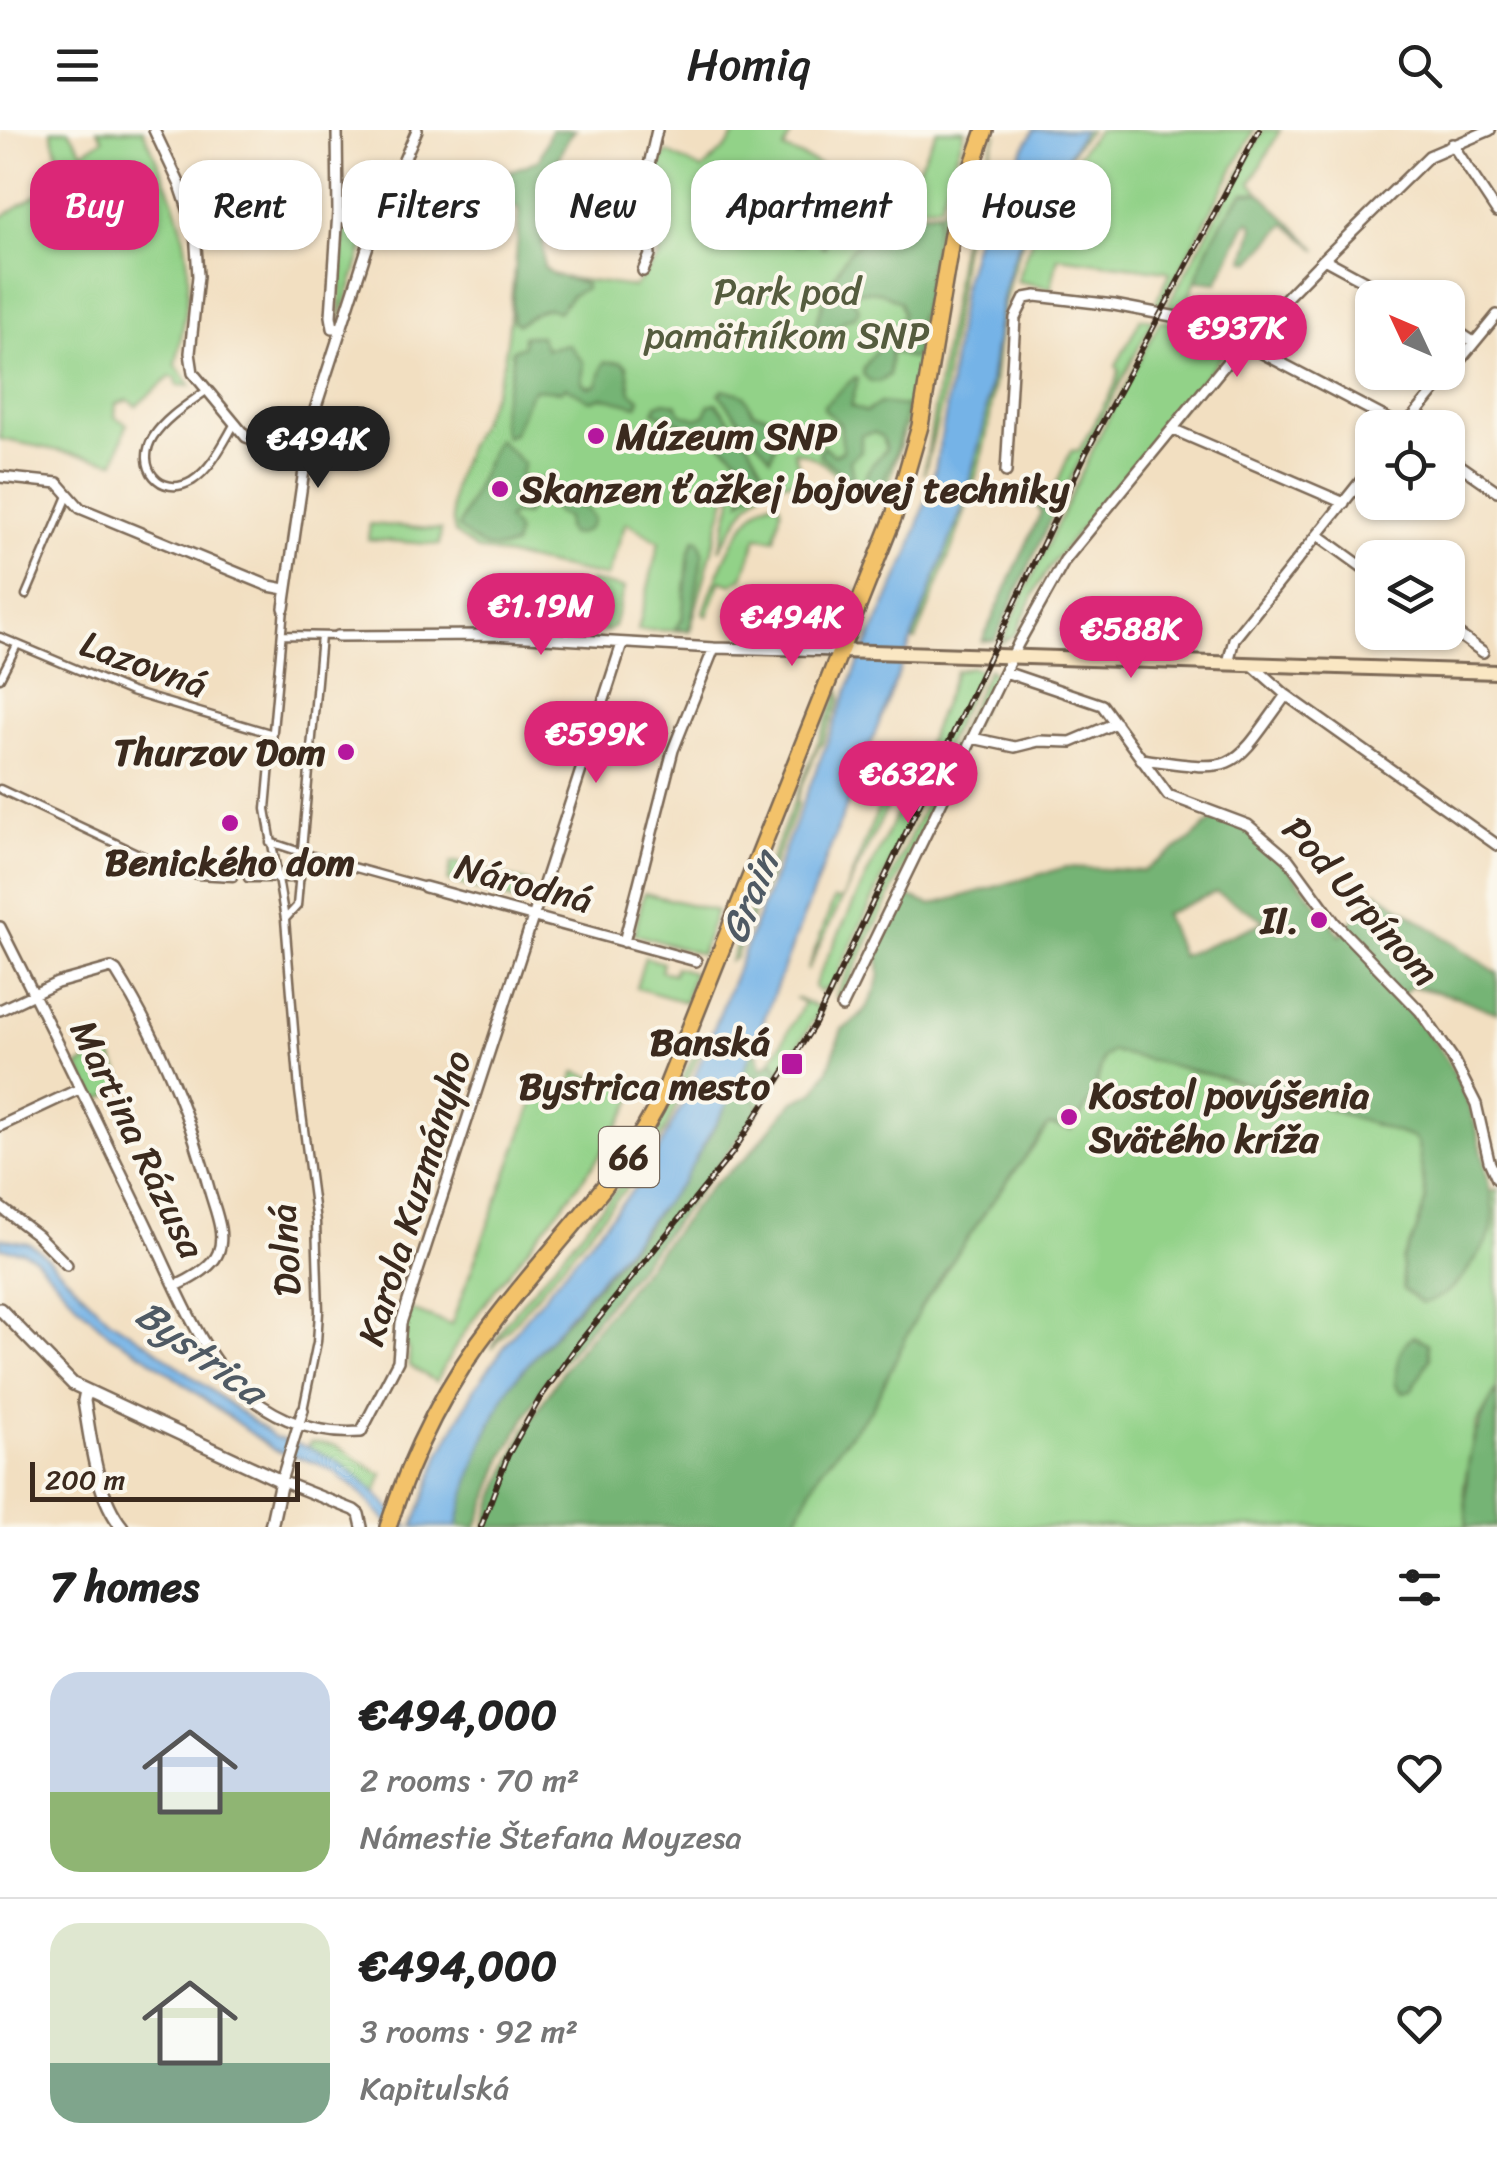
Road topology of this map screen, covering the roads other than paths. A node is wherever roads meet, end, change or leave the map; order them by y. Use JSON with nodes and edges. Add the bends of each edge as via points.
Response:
{"nodes":[{"id":1,"x":154,"y":130,"type":"edge"},
{"id":2,"x":337,"y":130,"type":"edge"},
{"id":3,"x":416,"y":130,"type":"edge"},
{"id":4,"x":657,"y":130,"type":"edge"},
{"id":5,"x":985,"y":130,"type":"edge"},
{"id":6,"x":1490,"y":130,"type":"edge"},
{"id":7,"x":1452,"y":144,"type":"junction"},
{"id":8,"x":403,"y":160,"type":"edge"},
{"id":9,"x":338,"y":212,"type":"junction"},
{"id":10,"x":1497,"y":212,"type":"edge"},
{"id":11,"x":342,"y":215,"type":"edge"},
{"id":12,"x":367,"y":250,"type":"edge"},
{"id":13,"x":1324,"y":259,"type":"junction"},
{"id":14,"x":643,"y":271,"type":"dead end"},
{"id":15,"x":1363,"y":280,"type":"edge"},
{"id":16,"x":1497,"y":314,"type":"edge"},
{"id":17,"x":342,"y":327,"type":"junction"},
{"id":18,"x":1465,"y":336,"type":"edge"},
{"id":19,"x":1244,"y":341,"type":"junction"},
{"id":20,"x":1472,"y":341,"type":"junction"},
{"id":21,"x":206,"y":390,"type":"junction"},
{"id":22,"x":1373,"y":410,"type":"edge"},
{"id":23,"x":1418,"y":410,"type":"edge"},
{"id":24,"x":234,"y":425,"type":"junction"},
{"id":25,"x":1172,"y":429,"type":"junction"},
{"id":26,"x":304,"y":457,"type":"junction"},
{"id":27,"x":1465,"y":469,"type":"edge"},
{"id":28,"x":1006,"y":472,"type":"dead end"},
{"id":29,"x":0,"y":476,"type":"edge"},
{"id":30,"x":1355,"y":489,"type":"edge"},
{"id":31,"x":66,"y":491,"type":"junction"},
{"id":32,"x":1497,"y":492,"type":"edge"},
{"id":33,"x":1344,"y":503,"type":"junction"},
{"id":34,"x":1318,"y":535,"type":"junction"},
{"id":35,"x":1355,"y":562,"type":"edge"},
{"id":36,"x":285,"y":589,"type":"junction"},
{"id":37,"x":26,"y":596,"type":"dead end"},
{"id":38,"x":284,"y":608,"type":"joint"},
{"id":39,"x":283,"y":635,"type":"junction"},
{"id":40,"x":321,"y":636,"type":"junction"},
{"id":41,"x":337,"y":636,"type":"joint"},
{"id":42,"x":0,"y":637,"type":"edge"},
{"id":43,"x":1465,"y":639,"type":"edge"},
{"id":44,"x":17,"y":644,"type":"junction"},
{"id":45,"x":622,"y":644,"type":"junction"},
{"id":46,"x":714,"y":648,"type":"junction"},
{"id":47,"x":841,"y":650,"type":"junction"},
{"id":48,"x":1483,"y":652,"type":"dead end"},
{"id":49,"x":1012,"y":655,"type":"junction"},
{"id":50,"x":1228,"y":663,"type":"junction"},
{"id":51,"x":1251,"y":664,"type":"junction"},
{"id":52,"x":1005,"y":672,"type":"junction"},
{"id":53,"x":1497,"y":672,"type":"edge"},
{"id":54,"x":0,"y":678,"type":"edge"},
{"id":55,"x":1286,"y":695,"type":"junction"},
{"id":56,"x":1116,"y":723,"type":"junction"},
{"id":57,"x":273,"y":734,"type":"junction"},
{"id":58,"x":972,"y":738,"type":"junction"},
{"id":59,"x":1141,"y":759,"type":"junction"},
{"id":60,"x":0,"y":789,"type":"edge"},
{"id":61,"x":270,"y":842,"type":"junction"},
{"id":62,"x":1497,"y":845,"type":"edge"},
{"id":63,"x":302,"y":852,"type":"junction"},
{"id":64,"x":322,"y":859,"type":"dead end"},
{"id":65,"x":338,"y":863,"type":"dead end"},
{"id":66,"x":233,"y":877,"type":"dead end"},
{"id":67,"x":248,"y":878,"type":"dead end"},
{"id":68,"x":300,"y":878,"type":"junction"},
{"id":69,"x":278,"y":880,"type":"junction"},
{"id":70,"x":425,"y":887,"type":"joint"},
{"id":71,"x":532,"y":916,"type":"junction"},
{"id":72,"x":285,"y":919,"type":"junction"},
{"id":73,"x":0,"y":926,"type":"edge"},
{"id":74,"x":624,"y":942,"type":"junction"},
{"id":75,"x":696,"y":961,"type":"dead end"},
{"id":76,"x":34,"y":994,"type":"junction"},
{"id":77,"x":842,"y":1007,"type":"dead end"},
{"id":78,"x":0,"y":1010,"type":"edge"},
{"id":79,"x":79,"y":1089,"type":"junction"},
{"id":80,"x":0,"y":1126,"type":"edge"},
{"id":81,"x":1497,"y":1179,"type":"edge"},
{"id":82,"x":0,"y":1207,"type":"edge"},
{"id":83,"x":66,"y":1266,"type":"dead end"},
{"id":84,"x":176,"y":1286,"type":"junction"},
{"id":85,"x":0,"y":1310,"type":"edge"},
{"id":86,"x":86,"y":1391,"type":"junction"},
{"id":87,"x":303,"y":1410,"type":"joint"},
{"id":88,"x":298,"y":1426,"type":"junction"},
{"id":89,"x":282,"y":1481,"type":"junction"},
{"id":90,"x":122,"y":1527,"type":"edge"},
{"id":91,"x":271,"y":1527,"type":"edge"},
{"id":92,"x":362,"y":1527,"type":"edge"},
{"id":93,"x":388,"y":1527,"type":"edge"}],
"edges":[{"from":1,"to":21,"type":"street","via":[[195,230],[190,367]]},
{"from":2,"to":9,"type":"street"},
{"from":3,"to":8,"type":"street"},
{"from":4,"to":14,"type":"street","via":[[644,188],[650,255]]},
{"from":5,"to":47,"type":"main road","number":"66","via":[[950,238],[914,451]]},
{"from":6,"to":7,"type":"street"},
{"from":7,"to":10,"type":"street"},
{"from":7,"to":13,"type":"street","via":[[1419,164]]},
{"from":9,"to":11,"type":"street"},
{"from":9,"to":17,"type":"street","via":[[330,316],[333,328]]},
{"from":12,"to":17,"type":"street"},
{"from":13,"to":15,"type":"street"},
{"from":13,"to":19,"type":"street"},
{"from":16,"to":20,"type":"street"},
{"from":17,"to":26,"type":"street"},
{"from":18,"to":20,"type":"street"},
{"from":19,"to":22,"type":"street"},
{"from":19,"to":25,"type":"street"},
{"from":19,"to":28,"type":"street","via":[[1230,327],[1025,298],[1016,318]]},
{"from":20,"to":23,"type":"street"},
{"from":21,"to":24,"type":"street"},
{"from":21,"to":24,"type":"street","via":[[152,438],[148,472],[172,487],[190,482]]},
{"from":24,"to":26,"type":"street","via":[[255,442]]},
{"from":25,"to":33,"type":"street"},
{"from":25,"to":49,"type":"street","via":[[1065,560]]},
{"from":26,"to":36,"type":"street"},
{"from":27,"to":32,"type":"street"},
{"from":29,"to":31,"type":"street","via":[[44,480]]},
{"from":30,"to":33,"type":"street"},
{"from":31,"to":36,"type":"street","via":[[80,508]]},
{"from":31,"to":37,"type":"street"},
{"from":33,"to":34,"type":"street"},
{"from":34,"to":35,"type":"street"},
{"from":34,"to":50,"type":"street","via":[[1234,639]]},
{"from":36,"to":38,"type":"street"},
{"from":38,"to":39,"type":"street","name":"Dolná"},
{"from":39,"to":40,"type":"street"},
{"from":39,"to":57,"type":"street","name":"Dolná"},
{"from":40,"to":41,"type":"street"},
{"from":40,"to":63,"type":"street"},
{"from":41,"to":45,"type":"street"},
{"from":42,"to":44,"type":"street","name":"Lazovná"},
{"from":43,"to":48,"type":"street"},
{"from":44,"to":54,"type":"street"},
{"from":44,"to":57,"type":"street","name":"Lazovná","via":[[131,692]]},
{"from":45,"to":46,"type":"street"},
{"from":45,"to":71,"type":"street","name":"Karola Kuzmányho"},
{"from":46,"to":47,"type":"street"},
{"from":46,"to":74,"type":"street","via":[[673,750]]},
{"from":47,"to":49,"type":"main road"},
{"from":47,"to":93,"type":"main road","number":"66","via":[[642,1135],[459,1372],[422,1437]]},
{"from":49,"to":50,"type":"main road"},
{"from":49,"to":52,"type":"street"},
{"from":50,"to":51,"type":"main road"},
{"from":51,"to":53,"type":"main road"},
{"from":51,"to":55,"type":"street"},
{"from":52,"to":56,"type":"street","name":"Pod Urpínom","via":[[1097,702]]},
{"from":52,"to":58,"type":"street"},
{"from":55,"to":59,"type":"street","via":[[1232,762],[1205,767]]},
{"from":55,"to":62,"type":"street"},
{"from":56,"to":58,"type":"street","via":[[1072,742],[1016,746]]},
{"from":56,"to":59,"type":"street","name":"Pod Urpínom"},
{"from":57,"to":61,"type":"street","name":"Dolná"},
{"from":58,"to":77,"type":"street"},
{"from":59,"to":81,"type":"street","name":"Pod Urpínom","via":[[1172,798],[1261,834],[1420,1012],[1468,1084]]},
{"from":60,"to":66,"type":"street","via":[[162,866]]},
{"from":61,"to":63,"type":"street"},
{"from":61,"to":69,"type":"street","name":"Dolná"},
{"from":63,"to":64,"type":"street"},
{"from":63,"to":68,"type":"street"},
{"from":65,"to":70,"type":"street","name":"Národná"},
{"from":67,"to":69,"type":"street"},
{"from":68,"to":69,"type":"street"},
{"from":68,"to":72,"type":"street","via":[[298,906]]},
{"from":69,"to":72,"type":"street","name":"Dolná"},
{"from":70,"to":71,"type":"street","name":"Národná"},
{"from":71,"to":74,"type":"street","name":"Národná"},
{"from":71,"to":88,"type":"street","name":"Karola Kuzmányho","via":[[411,1290],[398,1361],[362,1432]]},
{"from":72,"to":87,"type":"street","name":"Dolná","via":[[318,1284],[317,1342]]},
{"from":73,"to":76,"type":"street","name":"Martina Rázusa"},
{"from":74,"to":75,"type":"street","name":"Národná"},
{"from":76,"to":78,"type":"street","name":"Martina Rázusa"},
{"from":76,"to":79,"type":"street","name":"Martina Rázusa"},
{"from":76,"to":84,"type":"street","name":"Martina Rázusa","via":[[111,968],[158,1048],[189,1118],[220,1230],[218,1254],[209,1266]]},
{"from":79,"to":80,"type":"street"},
{"from":79,"to":84,"type":"street","name":"Martina Rázusa"},
{"from":82,"to":83,"type":"street"},
{"from":84,"to":88,"type":"street","via":[[227,1375]]},
{"from":85,"to":86,"type":"street"},
{"from":86,"to":89,"type":"street"},
{"from":86,"to":90,"type":"street","via":[[98,1466]]},
{"from":87,"to":88,"type":"street","name":"Dolná"},
{"from":88,"to":89,"type":"street","name":"Dolná"},
{"from":89,"to":91,"type":"street"},
{"from":89,"to":92,"type":"street","via":[[354,1510]]}]}
